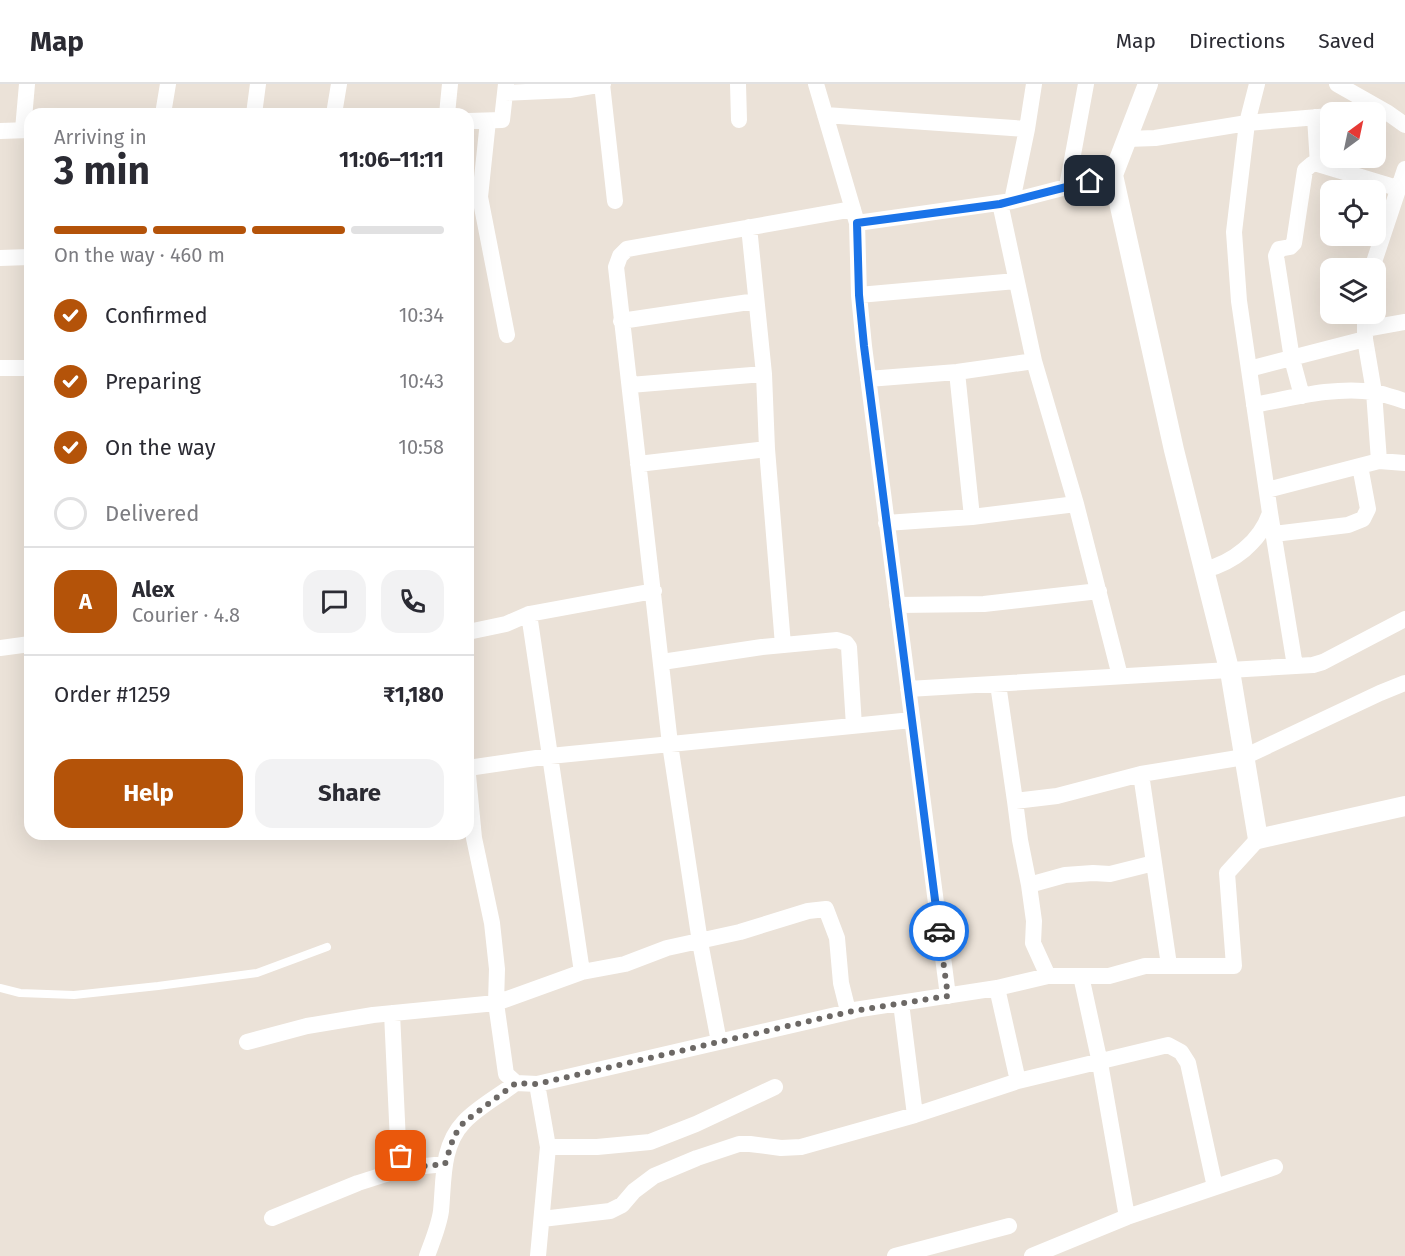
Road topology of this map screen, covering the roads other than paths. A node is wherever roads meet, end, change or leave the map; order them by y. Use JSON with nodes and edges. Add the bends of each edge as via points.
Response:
{"nodes":[{"id":1,"x":27,"y":84,"type":"edge"},
{"id":2,"x":168,"y":84,"type":"edge"},
{"id":3,"x":258,"y":84,"type":"edge"},
{"id":4,"x":339,"y":84,"type":"edge"},
{"id":5,"x":450,"y":84,"type":"edge"},
{"id":6,"x":602,"y":84,"type":"edge"},
{"id":7,"x":738,"y":84,"type":"edge"},
{"id":8,"x":816,"y":84,"type":"edge"},
{"id":9,"x":1034,"y":84,"type":"edge"},
{"id":10,"x":1086,"y":84,"type":"edge"},
{"id":11,"x":1148,"y":84,"type":"edge"},
{"id":12,"x":1257,"y":84,"type":"edge"},
{"id":13,"x":1337,"y":84,"type":"edge"},
{"id":14,"x":505,"y":88,"type":"edge"},
{"id":15,"x":1359,"y":90,"type":"edge"},
{"id":16,"x":1371,"y":102,"type":"edge"},
{"id":17,"x":27,"y":108,"type":"edge"},
{"id":18,"x":165,"y":108,"type":"edge"},
{"id":19,"x":255,"y":108,"type":"edge"},
{"id":20,"x":335,"y":108,"type":"edge"},
{"id":21,"x":448,"y":108,"type":"edge"},
{"id":22,"x":1386,"y":115,"type":"edge"},
{"id":23,"x":825,"y":116,"type":"junction"},
{"id":24,"x":1320,"y":117,"type":"edge"},
{"id":25,"x":739,"y":120,"type":"dead end"},
{"id":26,"x":474,"y":121,"type":"edge"},
{"id":27,"x":488,"y":121,"type":"junction"},
{"id":28,"x":1247,"y":123,"type":"junction"},
{"id":29,"x":1405,"y":125,"type":"edge"},
{"id":30,"x":1027,"y":129,"type":"junction"},
{"id":31,"x":24,"y":130,"type":"edge"},
{"id":32,"x":0,"y":131,"type":"edge"},
{"id":33,"x":1126,"y":139,"type":"junction"},
{"id":34,"x":1320,"y":145,"type":"edge"},
{"id":35,"x":1318,"y":164,"type":"junction"},
{"id":36,"x":1405,"y":170,"type":"edge"},
{"id":37,"x":1113,"y":175,"type":"junction"},
{"id":38,"x":1067,"y":187,"type":"junction"},
{"id":39,"x":1397,"y":188,"type":"junction"},
{"id":40,"x":474,"y":197,"type":"edge"},
{"id":41,"x":615,"y":201,"type":"dead end"},
{"id":42,"x":1006,"y":202,"type":"junction"},
{"id":43,"x":855,"y":216,"type":"junction"},
{"id":44,"x":749,"y":227,"type":"junction"},
{"id":45,"x":24,"y":257,"type":"edge"},
{"id":46,"x":0,"y":258,"type":"edge"},
{"id":47,"x":1375,"y":258,"type":"edge"},
{"id":48,"x":1016,"y":281,"type":"junction"},
{"id":49,"x":859,"y":295,"type":"junction"},
{"id":50,"x":756,"y":302,"type":"junction"},
{"id":51,"x":621,"y":321,"type":"junction"},
{"id":52,"x":1405,"y":322,"type":"edge"},
{"id":53,"x":1365,"y":327,"type":"edge"},
{"id":54,"x":507,"y":335,"type":"dead end"},
{"id":55,"x":1292,"y":359,"type":"junction"},
{"id":56,"x":1034,"y":361,"type":"junction"},
{"id":57,"x":0,"y":368,"type":"edge"},
{"id":58,"x":24,"y":368,"type":"edge"},
{"id":59,"x":1249,"y":369,"type":"junction"},
{"id":60,"x":957,"y":372,"type":"junction"},
{"id":61,"x":764,"y":374,"type":"junction"},
{"id":62,"x":868,"y":379,"type":"junction"},
{"id":63,"x":630,"y":385,"type":"junction"},
{"id":64,"x":1374,"y":393,"type":"junction"},
{"id":65,"x":1302,"y":396,"type":"junction"},
{"id":66,"x":1405,"y":401,"type":"edge"},
{"id":67,"x":1254,"y":405,"type":"junction"},
{"id":68,"x":767,"y":449,"type":"junction"},
{"id":69,"x":1379,"y":461,"type":"junction"},
{"id":70,"x":638,"y":464,"type":"junction"},
{"id":71,"x":1405,"y":464,"type":"edge"},
{"id":72,"x":1360,"y":466,"type":"junction"},
{"id":73,"x":1267,"y":490,"type":"junction"},
{"id":74,"x":1076,"y":504,"type":"junction"},
{"id":75,"x":1270,"y":513,"type":"junction"},
{"id":76,"x":972,"y":517,"type":"junction"},
{"id":77,"x":886,"y":523,"type":"junction"},
{"id":78,"x":1274,"y":534,"type":"junction"},
{"id":79,"x":1204,"y":570,"type":"junction"},
{"id":80,"x":654,"y":591,"type":"junction"},
{"id":81,"x":1099,"y":591,"type":"junction"},
{"id":82,"x":897,"y":605,"type":"junction"},
{"id":83,"x":529,"y":614,"type":"junction"},
{"id":84,"x":1405,"y":619,"type":"edge"},
{"id":85,"x":474,"y":631,"type":"edge"},
{"id":86,"x":24,"y":645,"type":"edge"},
{"id":87,"x":783,"y":645,"type":"junction"},
{"id":88,"x":0,"y":648,"type":"edge"},
{"id":89,"x":662,"y":662,"type":"junction"},
{"id":90,"x":1295,"y":666,"type":"junction"},
{"id":91,"x":1229,"y":669,"type":"junction"},
{"id":92,"x":1120,"y":676,"type":"junction"},
{"id":93,"x":1405,"y":683,"type":"edge"},
{"id":94,"x":998,"y":684,"type":"junction"},
{"id":95,"x":908,"y":689,"type":"junction"},
{"id":96,"x":912,"y":720,"type":"junction"},
{"id":97,"x":854,"y":726,"type":"junction"},
{"id":98,"x":670,"y":744,"type":"junction"},
{"id":99,"x":550,"y":756,"type":"junction"},
{"id":100,"x":1244,"y":757,"type":"junction"},
{"id":101,"x":474,"y":767,"type":"edge"},
{"id":102,"x":1141,"y":774,"type":"junction"},
{"id":103,"x":1015,"y":801,"type":"junction"},
{"id":104,"x":1405,"y":807,"type":"edge"},
{"id":105,"x":474,"y":837,"type":"edge"},
{"id":106,"x":1258,"y":839,"type":"junction"},
{"id":107,"x":1154,"y":863,"type":"junction"},
{"id":108,"x":1029,"y":885,"type":"junction"},
{"id":109,"x":700,"y":942,"type":"junction"},
{"id":110,"x":327,"y":947,"type":"dead end"},
{"id":111,"x":1169,"y":965,"type":"junction"},
{"id":112,"x":582,"y":972,"type":"junction"},
{"id":113,"x":1048,"y":976,"type":"junction"},
{"id":114,"x":1081,"y":976,"type":"junction"},
{"id":115,"x":0,"y":988,"type":"edge"},
{"id":116,"x":997,"y":988,"type":"junction"},
{"id":117,"x":948,"y":996,"type":"junction"},
{"id":118,"x":496,"y":1003,"type":"junction"},
{"id":119,"x":901,"y":1003,"type":"junction"},
{"id":120,"x":853,"y":1011,"type":"junction"},
{"id":121,"x":392,"y":1013,"type":"junction"},
{"id":122,"x":247,"y":1042,"type":"dead end"},
{"id":123,"x":719,"y":1042,"type":"junction"},
{"id":124,"x":1100,"y":1063,"type":"junction"},
{"id":125,"x":1018,"y":1081,"type":"junction"},
{"id":126,"x":516,"y":1083,"type":"junction"},
{"id":127,"x":537,"y":1084,"type":"junction"},
{"id":128,"x":775,"y":1087,"type":"dead end"},
{"id":129,"x":915,"y":1116,"type":"junction"},
{"id":130,"x":548,"y":1147,"type":"junction"},
{"id":131,"x":445,"y":1164,"type":"junction"},
{"id":132,"x":1275,"y":1167,"type":"dead end"},
{"id":133,"x":405,"y":1168,"type":"junction"},
{"id":134,"x":1215,"y":1186,"type":"junction"},
{"id":135,"x":1127,"y":1217,"type":"junction"},
{"id":136,"x":272,"y":1218,"type":"dead end"},
{"id":137,"x":542,"y":1219,"type":"junction"},
{"id":138,"x":1009,"y":1226,"type":"dead end"},
{"id":139,"x":924,"y":1253,"type":"edge"},
{"id":140,"x":427,"y":1256,"type":"edge"},
{"id":141,"x":538,"y":1256,"type":"edge"},
{"id":142,"x":895,"y":1256,"type":"edge"},
{"id":143,"x":1032,"y":1256,"type":"edge"}],
"edges":[{"from":1,"to":17,"type":"street"},
{"from":2,"to":18,"type":"street"},
{"from":3,"to":19,"type":"street"},
{"from":4,"to":20,"type":"street"},
{"from":5,"to":21,"type":"street"},
{"from":6,"to":14,"type":"street","via":[[569,90]]},
{"from":6,"to":41,"type":"street"},
{"from":7,"to":25,"type":"street"},
{"from":8,"to":23,"type":"street"},
{"from":9,"to":30,"type":"street"},
{"from":10,"to":38,"type":"street"},
{"from":11,"to":33,"type":"street"},
{"from":12,"to":28,"type":"street"},
{"from":13,"to":15,"type":"street"},
{"from":14,"to":27,"type":"street","via":[[502,120]]},
{"from":15,"to":16,"type":"street"},
{"from":22,"to":29,"type":"street"},
{"from":23,"to":30,"type":"street"},
{"from":23,"to":43,"type":"street"},
{"from":24,"to":28,"type":"street"},
{"from":26,"to":27,"type":"street"},
{"from":27,"to":40,"type":"street"},
{"from":28,"to":33,"type":"street"},
{"from":28,"to":59,"type":"street","via":[[1234,232]]},
{"from":30,"to":42,"type":"street"},
{"from":31,"to":32,"type":"street"},
{"from":33,"to":37,"type":"street"},
{"from":34,"to":35,"type":"street"},
{"from":35,"to":39,"type":"street"},
{"from":35,"to":55,"type":"street","via":[[1305,170],[1294,243],[1279,249],[1276,256]]},
{"from":36,"to":39,"type":"street"},
{"from":37,"to":38,"type":"street"},
{"from":37,"to":79,"type":"street"},
{"from":38,"to":42,"type":"street"},
{"from":39,"to":47,"type":"street"},
{"from":40,"to":54,"type":"street"},
{"from":42,"to":43,"type":"street"},
{"from":42,"to":48,"type":"street"},
{"from":43,"to":44,"type":"street"},
{"from":43,"to":49,"type":"street"},
{"from":44,"to":50,"type":"street"},
{"from":44,"to":51,"type":"street","via":[[627,249],[616,267]]},
{"from":45,"to":46,"type":"street"},
{"from":48,"to":49,"type":"street"},
{"from":48,"to":56,"type":"street"},
{"from":49,"to":62,"type":"street"},
{"from":50,"to":51,"type":"street"},
{"from":50,"to":61,"type":"street"},
{"from":51,"to":63,"type":"street"},
{"from":52,"to":53,"type":"street"},
{"from":53,"to":55,"type":"street"},
{"from":53,"to":64,"type":"street"},
{"from":55,"to":59,"type":"street"},
{"from":55,"to":65,"type":"street"},
{"from":56,"to":60,"type":"street"},
{"from":56,"to":74,"type":"street"},
{"from":57,"to":58,"type":"street"},
{"from":59,"to":67,"type":"street"},
{"from":60,"to":62,"type":"street"},
{"from":60,"to":76,"type":"street"},
{"from":61,"to":63,"type":"street"},
{"from":61,"to":68,"type":"street"},
{"from":62,"to":77,"type":"street"},
{"from":63,"to":70,"type":"street"},
{"from":64,"to":65,"type":"street"},
{"from":64,"to":66,"type":"street"},
{"from":64,"to":69,"type":"street"},
{"from":65,"to":67,"type":"street"},
{"from":67,"to":73,"type":"street"},
{"from":68,"to":70,"type":"street"},
{"from":68,"to":87,"type":"street"},
{"from":69,"to":71,"type":"street"},
{"from":69,"to":72,"type":"street"},
{"from":70,"to":80,"type":"street"},
{"from":72,"to":73,"type":"street"},
{"from":72,"to":78,"type":"street","via":[[1368,509],[1362,519],[1348,525]]},
{"from":73,"to":75,"type":"street"},
{"from":74,"to":76,"type":"street"},
{"from":74,"to":81,"type":"street"},
{"from":75,"to":78,"type":"street"},
{"from":75,"to":79,"type":"street","via":[[1239,555],[1221,566]]},
{"from":76,"to":77,"type":"street"},
{"from":77,"to":82,"type":"street"},
{"from":78,"to":90,"type":"street"},
{"from":79,"to":91,"type":"street"},
{"from":80,"to":83,"type":"street"},
{"from":80,"to":89,"type":"street"},
{"from":81,"to":82,"type":"street","via":[[984,604]]},
{"from":81,"to":92,"type":"street"},
{"from":82,"to":95,"type":"street"},
{"from":83,"to":85,"type":"street"},
{"from":83,"to":99,"type":"street"},
{"from":84,"to":90,"type":"street","via":[[1323,662]]},
{"from":86,"to":88,"type":"street"},
{"from":87,"to":89,"type":"street"},
{"from":87,"to":97,"type":"street","via":[[837,640],[846,643]]},
{"from":89,"to":98,"type":"street"},
{"from":90,"to":91,"type":"street"},
{"from":91,"to":92,"type":"street"},
{"from":91,"to":100,"type":"street"},
{"from":92,"to":94,"type":"street"},
{"from":93,"to":100,"type":"street"},
{"from":94,"to":95,"type":"street"},
{"from":94,"to":103,"type":"street"},
{"from":95,"to":96,"type":"street"},
{"from":96,"to":97,"type":"street"},
{"from":96,"to":117,"type":"street"},
{"from":97,"to":98,"type":"street"},
{"from":98,"to":99,"type":"street"},
{"from":98,"to":109,"type":"street"},
{"from":99,"to":101,"type":"street"},
{"from":99,"to":112,"type":"street"},
{"from":100,"to":102,"type":"street"},
{"from":100,"to":106,"type":"street"},
{"from":102,"to":103,"type":"street","via":[[1057,796]]},
{"from":102,"to":107,"type":"street"},
{"from":103,"to":108,"type":"street"},
{"from":104,"to":106,"type":"street"},
{"from":105,"to":118,"type":"street","via":[[492,923]]},
{"from":106,"to":111,"type":"street","via":[[1227,873],[1234,966]]},
{"from":107,"to":108,"type":"street","via":[[1110,874],[1065,875]]},
{"from":107,"to":111,"type":"street"},
{"from":108,"to":113,"type":"street","via":[[1034,943]]},
{"from":109,"to":112,"type":"street"},
{"from":109,"to":120,"type":"street","via":[[826,909],[837,938],[848,1011]]},
{"from":109,"to":123,"type":"street"},
{"from":110,"to":115,"type":"lane","via":[[257,973],[158,986],[74,995],[20,993]]},
{"from":111,"to":114,"type":"street","via":[[1145,966],[1109,976]]},
{"from":112,"to":118,"type":"street"},
{"from":113,"to":114,"type":"street"},
{"from":113,"to":116,"type":"street"},
{"from":114,"to":124,"type":"street"},
{"from":116,"to":117,"type":"street"},
{"from":116,"to":125,"type":"street"},
{"from":117,"to":119,"type":"street"},
{"from":118,"to":121,"type":"street"},
{"from":118,"to":126,"type":"street","via":[[503,1065]]},
{"from":119,"to":120,"type":"street"},
{"from":119,"to":129,"type":"street"},
{"from":120,"to":123,"type":"street"},
{"from":121,"to":122,"type":"street","via":[[307,1026]]},
{"from":121,"to":133,"type":"street","via":[[399,1142]]},
{"from":123,"to":127,"type":"street"},
{"from":124,"to":125,"type":"street"},
{"from":124,"to":134,"type":"street","via":[[1168,1045],[1181,1053],[1188,1063]]},
{"from":124,"to":135,"type":"street"},
{"from":125,"to":129,"type":"street"},
{"from":126,"to":127,"type":"street"},
{"from":126,"to":131,"type":"street","via":[[464,1122],[454,1136]]},
{"from":127,"to":130,"type":"street"},
{"from":128,"to":130,"type":"street","via":[[650,1142]]},
{"from":129,"to":137,"type":"street","via":[[801,1147],[739,1144],[654,1176],[610,1211]]},
{"from":130,"to":137,"type":"street"},
{"from":131,"to":133,"type":"street"},
{"from":131,"to":140,"type":"street","via":[[441,1213]]},
{"from":132,"to":134,"type":"street"},
{"from":133,"to":136,"type":"street"},
{"from":134,"to":135,"type":"street"},
{"from":135,"to":143,"type":"street"},
{"from":137,"to":141,"type":"street"},
{"from":138,"to":139,"type":"street"},
{"from":139,"to":142,"type":"street"}]}
